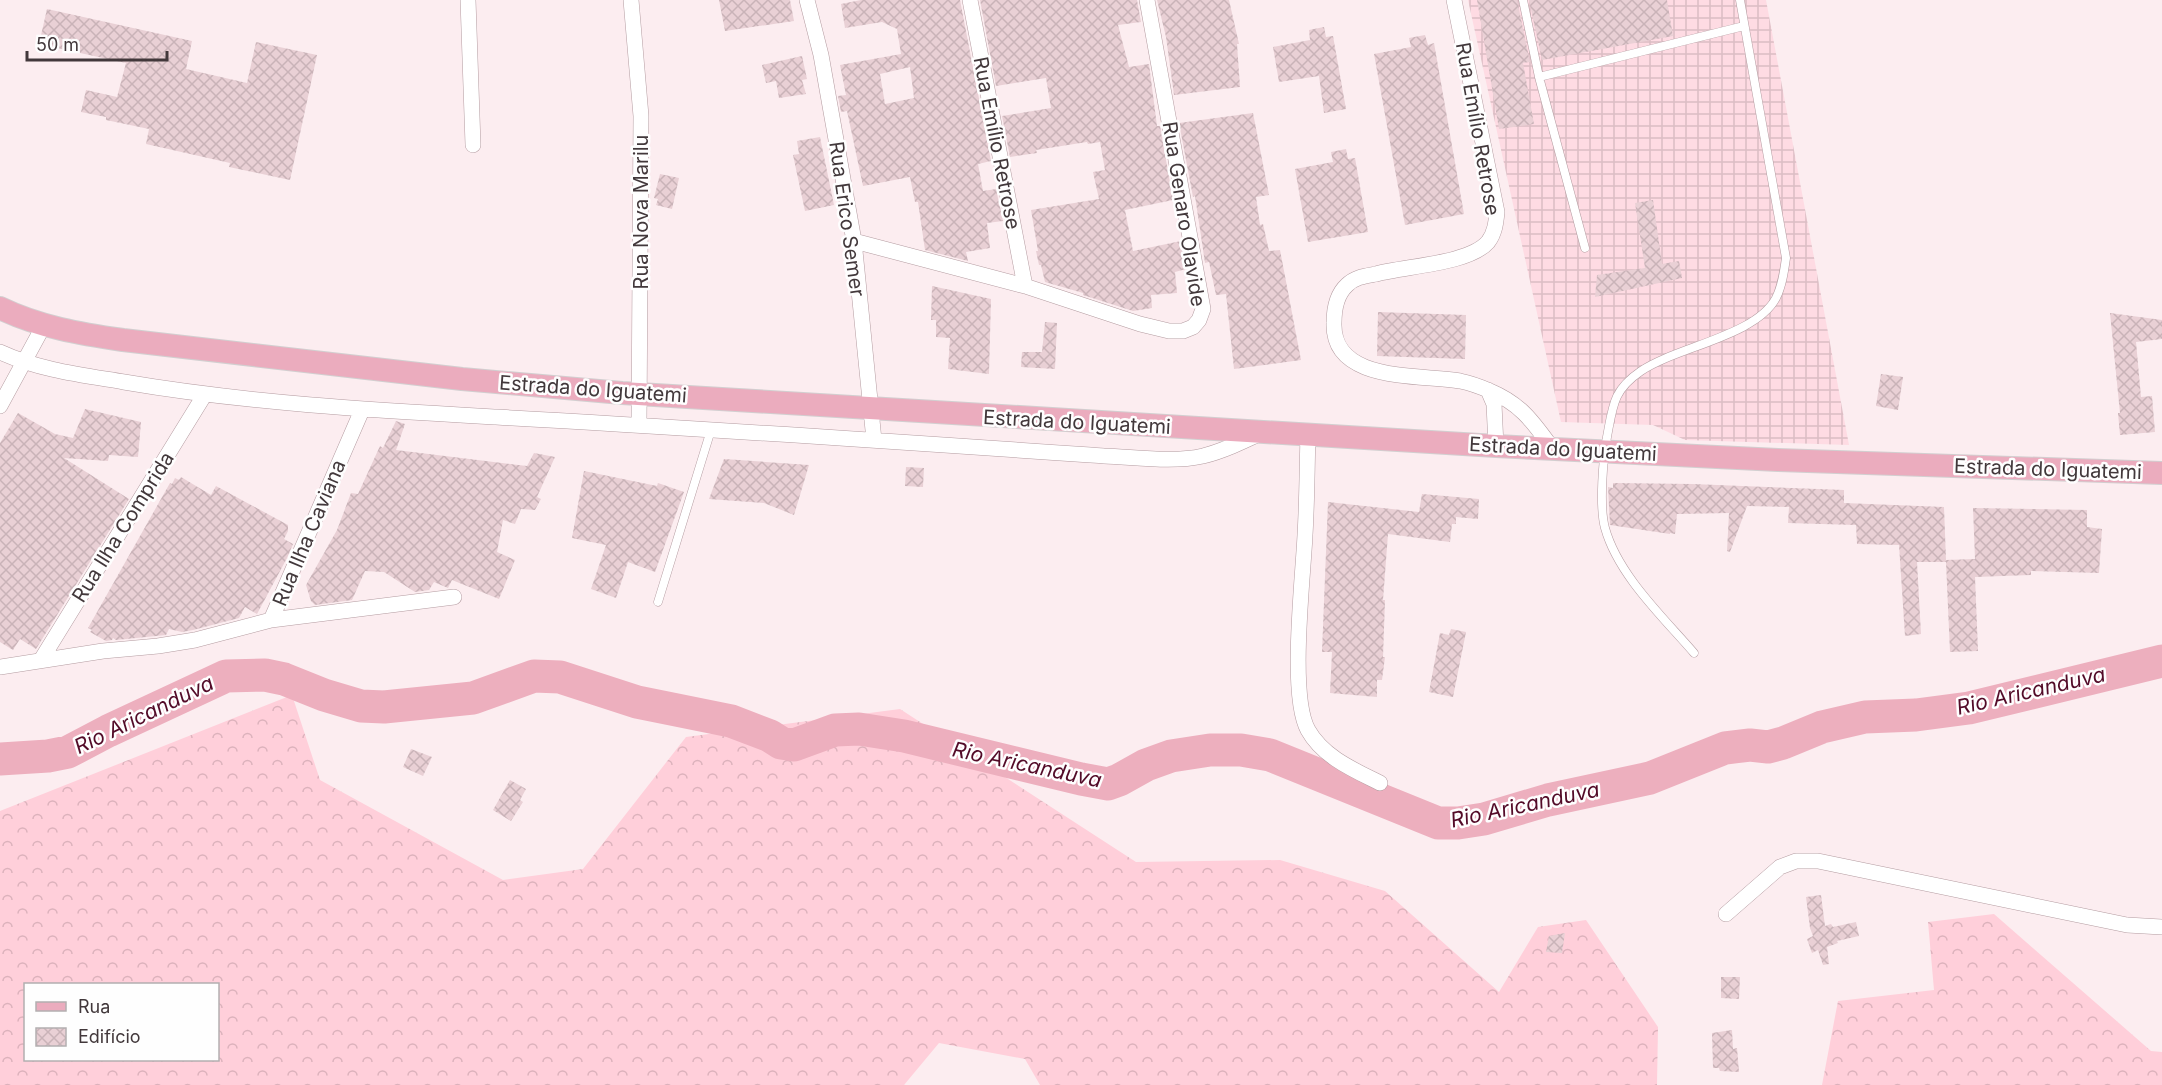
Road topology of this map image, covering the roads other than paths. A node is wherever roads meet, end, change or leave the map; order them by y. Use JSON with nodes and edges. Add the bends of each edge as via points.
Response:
{"nodes":[{"id":1,"x":468,"y":0,"type":"edge"},
{"id":2,"x":631,"y":0,"type":"edge"},
{"id":3,"x":807,"y":0,"type":"edge"},
{"id":4,"x":970,"y":0,"type":"edge"},
{"id":5,"x":1147,"y":0,"type":"edge"},
{"id":6,"x":1454,"y":0,"type":"edge"},
{"id":7,"x":1523,"y":0,"type":"edge"},
{"id":8,"x":1740,"y":0,"type":"edge"},
{"id":9,"x":1744,"y":26,"type":"junction"},
{"id":10,"x":1539,"y":77,"type":"junction"},
{"id":11,"x":473,"y":145,"type":"dead end"},
{"id":12,"x":854,"y":241,"type":"junction"},
{"id":13,"x":1585,"y":248,"type":"dead end"},
{"id":14,"x":1025,"y":286,"type":"junction"},
{"id":15,"x":0,"y":308,"type":"edge"},
{"id":16,"x":44,"y":325,"type":"junction"},
{"id":17,"x":0,"y":352,"type":"edge"},
{"id":18,"x":24,"y":363,"type":"junction"},
{"id":19,"x":1488,"y":390,"type":"junction"},
{"id":20,"x":205,"y":394,"type":"junction"},
{"id":21,"x":640,"y":394,"type":"junction"},
{"id":22,"x":0,"y":406,"type":"edge"},
{"id":23,"x":870,"y":407,"type":"junction"},
{"id":24,"x":362,"y":410,"type":"junction"},
{"id":25,"x":639,"y":424,"type":"junction"},
{"id":26,"x":711,"y":430,"type":"junction"},
{"id":27,"x":1263,"y":432,"type":"junction"},
{"id":28,"x":1308,"y":435,"type":"junction"},
{"id":29,"x":874,"y":440,"type":"junction"},
{"id":30,"x":1496,"y":446,"type":"junction"},
{"id":31,"x":1552,"y":448,"type":"junction"},
{"id":32,"x":1604,"y":450,"type":"junction"},
{"id":33,"x":2162,"y":473,"type":"edge"},
{"id":34,"x":454,"y":597,"type":"dead end"},
{"id":35,"x":658,"y":602,"type":"dead end"},
{"id":36,"x":272,"y":620,"type":"junction"},
{"id":37,"x":1694,"y":653,"type":"dead end"},
{"id":38,"x":41,"y":660,"type":"junction"},
{"id":39,"x":0,"y":667,"type":"edge"},
{"id":40,"x":1380,"y":783,"type":"dead end"},
{"id":41,"x":1726,"y":914,"type":"dead end"},
{"id":42,"x":2162,"y":927,"type":"edge"}],
"edges":[{"from":1,"to":11,"type":"street"},
{"from":2,"to":21,"type":"street","name":"Rua Nova Marilu","via":[[641,116]]},
{"from":3,"to":12,"type":"street","name":"Rua Erico Semer"},
{"from":4,"to":14,"type":"street","name":"Rua Emílio Retrose"},
{"from":5,"to":14,"type":"street","name":"Rua Genaro Olavide","via":[[1203,309],[1199,320],[1184,331],[1168,331]]},
{"from":6,"to":19,"type":"street","name":"Rua Emílio Retrose","via":[[1497,212],[1496,227],[1488,241],[1473,253],[1355,279],[1339,296],[1334,327],[1344,355],[1355,363],[1370,369],[1461,381]]},
{"from":7,"to":10,"type":"lane"},
{"from":8,"to":9,"type":"lane"},
{"from":9,"to":10,"type":"lane"},
{"from":9,"to":32,"type":"lane","via":[[1786,258],[1782,280],[1764,314],[1644,369],[1624,384],[1616,397]]},
{"from":10,"to":13,"type":"lane"},
{"from":12,"to":14,"type":"street","name":"Rua Genaro Olavide"},
{"from":12,"to":23,"type":"street","name":"Rua Erico Semer"},
{"from":15,"to":16,"type":"main road","name":"Estrada do Iguatemi"},
{"from":16,"to":18,"type":"street"},
{"from":16,"to":21,"type":"main road","name":"Estrada do Iguatemi","via":[[112,339],[246,356]]},
{"from":17,"to":18,"type":"street"},
{"from":18,"to":20,"type":"street"},
{"from":18,"to":22,"type":"street"},
{"from":19,"to":30,"type":"street","via":[[1494,404]]},
{"from":19,"to":31,"type":"street","name":"Rua Emílio Retrose","via":[[1527,414]]},
{"from":20,"to":24,"type":"street"},
{"from":20,"to":38,"type":"street","name":"Rua Ilha Comprida"},
{"from":21,"to":23,"type":"main road","name":"Estrada do Iguatemi"},
{"from":21,"to":25,"type":"street","name":"Rua Nova Marilu"},
{"from":23,"to":27,"type":"main road","name":"Estrada do Iguatemi"},
{"from":23,"to":29,"type":"street","name":"Rua Erico Semer"},
{"from":24,"to":25,"type":"street"},
{"from":24,"to":36,"type":"street","name":"Rua Ilha Caviana"},
{"from":25,"to":26,"type":"street"},
{"from":26,"to":29,"type":"street"},
{"from":26,"to":35,"type":"lane"},
{"from":27,"to":28,"type":"main road","name":"Estrada do Iguatemi"},
{"from":27,"to":29,"type":"street","via":[[1227,449],[1173,459]]},
{"from":28,"to":30,"type":"main road","name":"Estrada do Iguatemi"},
{"from":28,"to":40,"type":"street","via":[[1299,651],[1302,718],[1314,740],[1325,750],[1345,766]]},
{"from":30,"to":31,"type":"main road","name":"Estrada do Iguatemi"},
{"from":31,"to":32,"type":"main road","name":"Estrada do Iguatemi"},
{"from":32,"to":33,"type":"main road","name":"Estrada do Iguatemi"},
{"from":32,"to":37,"type":"lane","via":[[1604,525],[1618,559]]},
{"from":34,"to":36,"type":"street","name":"Rua Ilha Caviana"},
{"from":36,"to":38,"type":"street","via":[[195,640]]},
{"from":38,"to":39,"type":"street"},
{"from":41,"to":42,"type":"street","via":[[1780,867],[1796,861],[1818,861],[2127,925]]}]}
